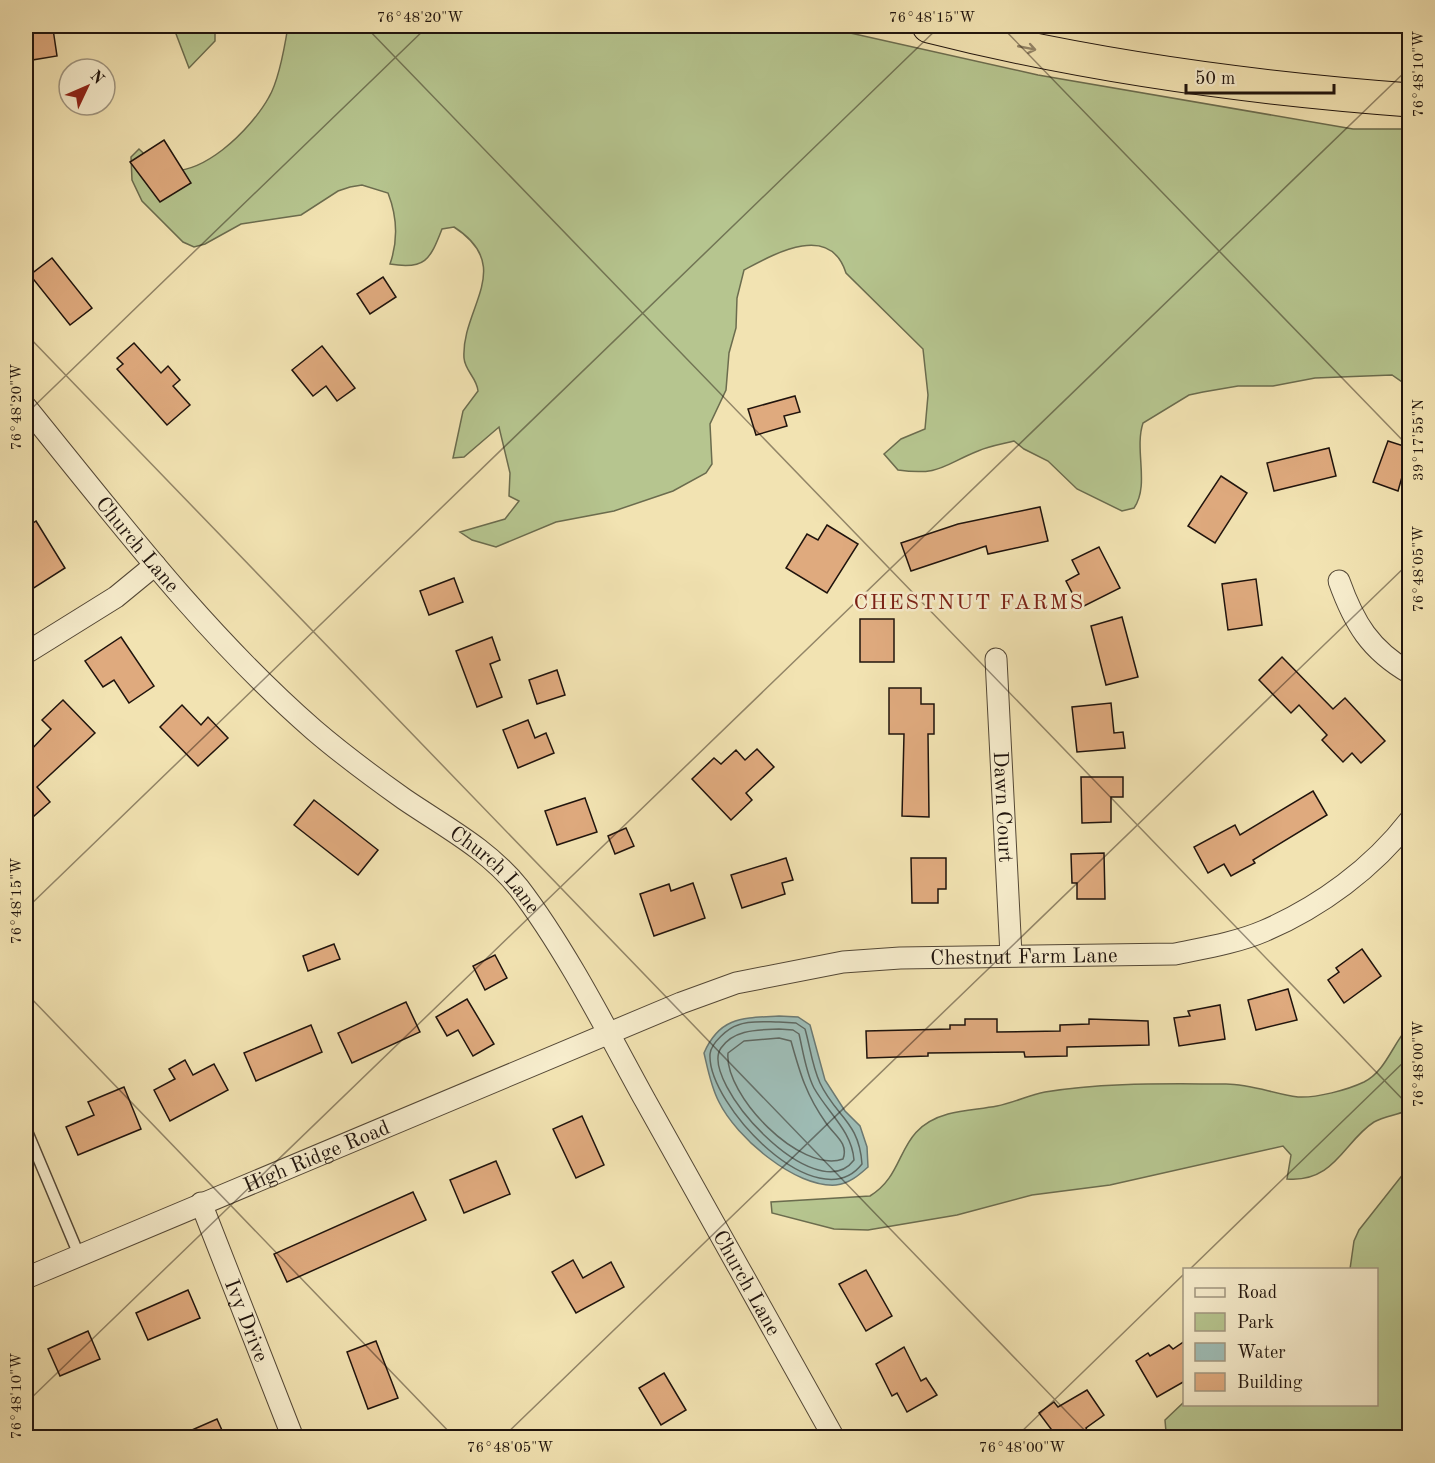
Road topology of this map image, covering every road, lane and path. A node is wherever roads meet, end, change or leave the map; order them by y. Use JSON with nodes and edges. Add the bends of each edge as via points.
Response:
{"nodes":[{"id":1,"x":929,"y":26,"type":"edge"},
{"id":2,"x":1410,"y":100,"type":"edge"},
{"id":3,"x":26,"y":407,"type":"edge"},
{"id":4,"x":155,"y":565,"type":"junction"},
{"id":5,"x":1339,"y":581,"type":"dead end"},
{"id":6,"x":26,"y":653,"type":"edge"},
{"id":7,"x":996,"y":659,"type":"dead end"},
{"id":8,"x":1410,"y":673,"type":"edge"},
{"id":9,"x":1410,"y":820,"type":"edge"},
{"id":10,"x":1011,"y":955,"type":"junction"},
{"id":11,"x":608,"y":1034,"type":"junction"},
{"id":12,"x":26,"y":1129,"type":"edge"},
{"id":13,"x":201,"y":1203,"type":"junction"},
{"id":14,"x":80,"y":1255,"type":"junction"},
{"id":15,"x":26,"y":1278,"type":"edge"},
{"id":16,"x":292,"y":1437,"type":"edge"},
{"id":17,"x":834,"y":1437,"type":"edge"}],
"edges":[{"from":1,"to":2,"type":"highway","one_way":true,"via":[[1235,85]]},
{"from":3,"to":4,"type":"street","name":"Church Lane"},
{"from":4,"to":6,"type":"street","via":[[107,603]]},
{"from":4,"to":11,"type":"street","name":"Church Lane","via":[[256,677],[315,731],[492,859],[518,887],[545,927]]},
{"from":5,"to":8,"type":"street","via":[[1350,612],[1366,637],[1383,655]]},
{"from":7,"to":10,"type":"street","name":"Dawn Court"},
{"from":9,"to":10,"type":"street","name":"Chestnut Farm Lane","via":[[1345,884],[1308,909],[1263,931],[1175,954]]},
{"from":10,"to":11,"type":"street","name":"Chestnut Farm Lane","via":[[900,958],[790,970],[736,983]]},
{"from":11,"to":13,"type":"street","name":"High Ridge Road"},
{"from":11,"to":17,"type":"street","name":"Church Lane"},
{"from":12,"to":14,"type":"lane"},
{"from":13,"to":14,"type":"street","name":"High Ridge Road"},
{"from":13,"to":16,"type":"street","name":"Ivy Drive"},
{"from":14,"to":15,"type":"street","name":"High Ridge Road"}]}
